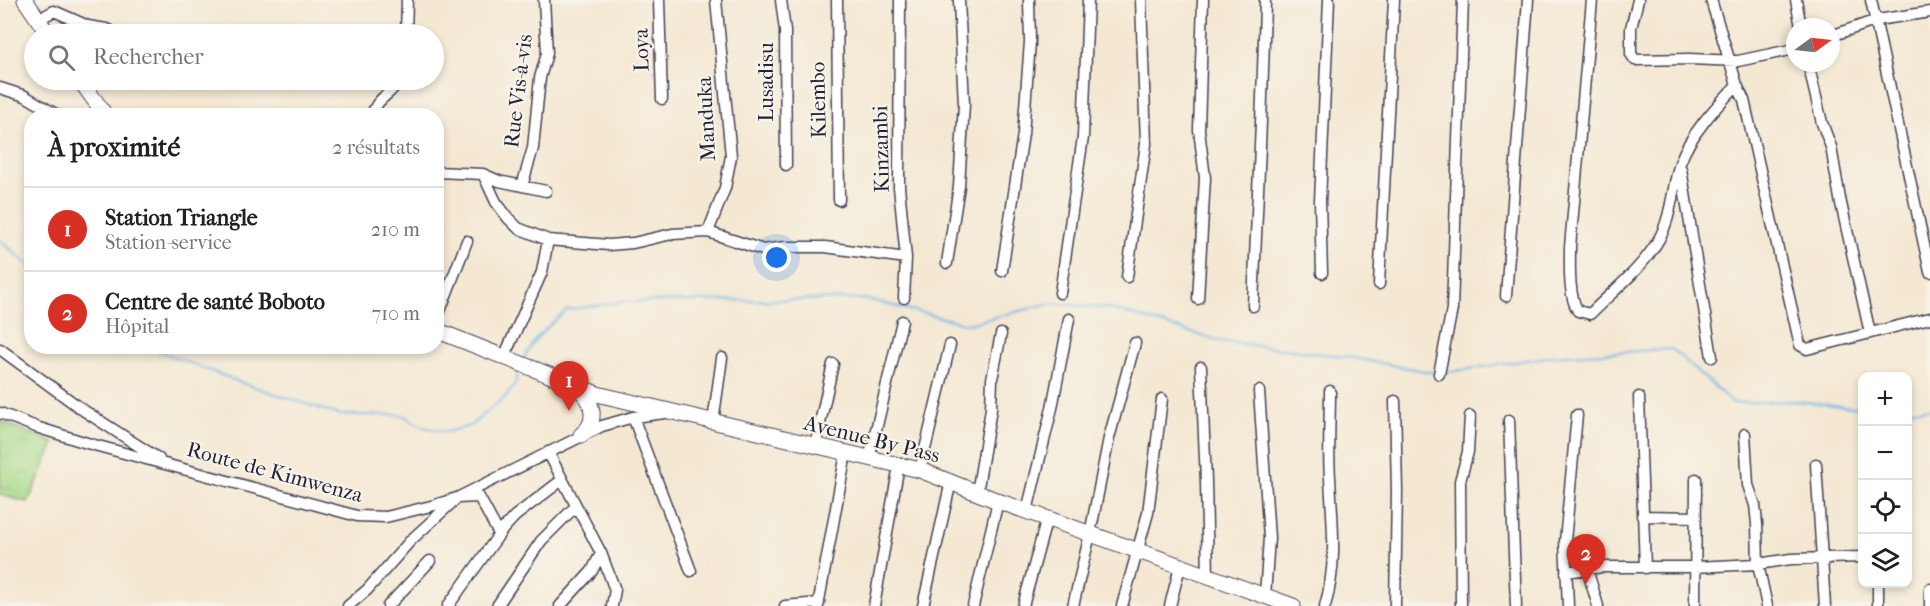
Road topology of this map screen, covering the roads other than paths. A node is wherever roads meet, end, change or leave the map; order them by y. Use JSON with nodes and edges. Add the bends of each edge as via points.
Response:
{"nodes":[{"id":1,"x":25,"y":0,"type":"edge"},
{"id":2,"x":406,"y":0,"type":"edge"},
{"id":3,"x":544,"y":0,"type":"edge"},
{"id":4,"x":659,"y":0,"type":"edge"},
{"id":5,"x":716,"y":0,"type":"edge"},
{"id":6,"x":781,"y":0,"type":"edge"},
{"id":7,"x":837,"y":0,"type":"edge"},
{"id":8,"x":900,"y":0,"type":"edge"},
{"id":9,"x":959,"y":0,"type":"edge"},
{"id":10,"x":1029,"y":0,"type":"edge"},
{"id":11,"x":1088,"y":0,"type":"edge"},
{"id":12,"x":1141,"y":0,"type":"edge"},
{"id":13,"x":1203,"y":0,"type":"edge"},
{"id":14,"x":1265,"y":0,"type":"edge"},
{"id":15,"x":1329,"y":0,"type":"edge"},
{"id":16,"x":1394,"y":0,"type":"edge"},
{"id":17,"x":1463,"y":0,"type":"edge"},
{"id":18,"x":1528,"y":0,"type":"edge"},
{"id":19,"x":1592,"y":0,"type":"edge"},
{"id":20,"x":1638,"y":0,"type":"edge"},
{"id":21,"x":1711,"y":0,"type":"edge"},
{"id":22,"x":1796,"y":0,"type":"edge"},
{"id":23,"x":1871,"y":0,"type":"edge"},
{"id":24,"x":1930,"y":12,"type":"edge"},
{"id":25,"x":1799,"y":18,"type":"edge"},
{"id":26,"x":37,"y":20,"type":"junction"},
{"id":27,"x":1877,"y":20,"type":"junction"},
{"id":28,"x":40,"y":24,"type":"edge"},
{"id":29,"x":83,"y":24,"type":"edge"},
{"id":30,"x":406,"y":24,"type":"edge"},
{"id":31,"x":1840,"y":33,"type":"edge"},
{"id":32,"x":1786,"y":51,"type":"edge"},
{"id":33,"x":1730,"y":60,"type":"junction"},
{"id":34,"x":1810,"y":72,"type":"edge"},
{"id":35,"x":1737,"y":85,"type":"junction"},
{"id":36,"x":0,"y":88,"type":"edge"},
{"id":37,"x":87,"y":90,"type":"edge"},
{"id":38,"x":391,"y":90,"type":"edge"},
{"id":39,"x":662,"y":99,"type":"dead end"},
{"id":40,"x":45,"y":108,"type":"edge"},
{"id":41,"x":100,"y":108,"type":"edge"},
{"id":42,"x":374,"y":108,"type":"edge"},
{"id":43,"x":1680,"y":163,"type":"junction"},
{"id":44,"x":786,"y":165,"type":"dead end"},
{"id":45,"x":444,"y":172,"type":"edge"},
{"id":46,"x":483,"y":174,"type":"junction"},
{"id":47,"x":522,"y":186,"type":"junction"},
{"id":48,"x":546,"y":191,"type":"dead end"},
{"id":49,"x":838,"y":200,"type":"dead end"},
{"id":50,"x":708,"y":232,"type":"junction"},
{"id":51,"x":548,"y":240,"type":"junction"},
{"id":52,"x":467,"y":241,"type":"dead end"},
{"id":53,"x":906,"y":258,"type":"junction"},
{"id":54,"x":947,"y":262,"type":"dead end"},
{"id":55,"x":1002,"y":271,"type":"dead end"},
{"id":56,"x":1930,"y":272,"type":"edge"},
{"id":57,"x":1322,"y":273,"type":"dead end"},
{"id":58,"x":1127,"y":277,"type":"dead end"},
{"id":59,"x":1379,"y":284,"type":"dead end"},
{"id":60,"x":1060,"y":293,"type":"dead end"},
{"id":61,"x":1506,"y":296,"type":"dead end"},
{"id":62,"x":904,"y":298,"type":"dead end"},
{"id":63,"x":1198,"y":299,"type":"dead end"},
{"id":64,"x":444,"y":301,"type":"edge"},
{"id":65,"x":1253,"y":306,"type":"dead end"},
{"id":66,"x":1930,"y":318,"type":"edge"},
{"id":67,"x":1069,"y":319,"type":"dead end"},
{"id":68,"x":902,"y":321,"type":"dead end"},
{"id":69,"x":444,"y":333,"type":"edge"},
{"id":70,"x":1870,"y":333,"type":"junction"},
{"id":71,"x":1001,"y":334,"type":"dead end"},
{"id":72,"x":1135,"y":343,"type":"dead end"},
{"id":73,"x":950,"y":345,"type":"dead end"},
{"id":74,"x":0,"y":349,"type":"edge"},
{"id":75,"x":504,"y":357,"type":"junction"},
{"id":76,"x":1712,"y":357,"type":"dead end"},
{"id":77,"x":722,"y":358,"type":"dead end"},
{"id":78,"x":833,"y":364,"type":"dead end"},
{"id":79,"x":1201,"y":367,"type":"dead end"},
{"id":80,"x":1439,"y":374,"type":"dead end"},
{"id":81,"x":574,"y":385,"type":"junction"},
{"id":82,"x":1259,"y":391,"type":"dead end"},
{"id":83,"x":1330,"y":391,"type":"dead end"},
{"id":84,"x":1639,"y":397,"type":"dead end"},
{"id":85,"x":1162,"y":399,"type":"dead end"},
{"id":86,"x":1395,"y":401,"type":"dead end"},
{"id":87,"x":671,"y":412,"type":"junction"},
{"id":88,"x":0,"y":413,"type":"edge"},
{"id":89,"x":1578,"y":415,"type":"dead end"},
{"id":90,"x":1470,"y":416,"type":"dead end"},
{"id":91,"x":633,"y":417,"type":"junction"},
{"id":92,"x":1509,"y":420,"type":"dead end"},
{"id":93,"x":713,"y":422,"type":"junction"},
{"id":94,"x":1745,"y":434,"type":"dead end"},
{"id":95,"x":581,"y":435,"type":"junction"},
{"id":96,"x":816,"y":446,"type":"junction"},
{"id":97,"x":548,"y":452,"type":"junction"},
{"id":98,"x":846,"y":453,"type":"junction"},
{"id":99,"x":869,"y":459,"type":"junction"},
{"id":100,"x":167,"y":464,"type":"junction"},
{"id":101,"x":1816,"y":464,"type":"dead end"},
{"id":102,"x":899,"y":465,"type":"junction"},
{"id":103,"x":920,"y":470,"type":"junction"},
{"id":104,"x":1696,"y":478,"type":"dead end"},
{"id":105,"x":562,"y":480,"type":"junction"},
{"id":106,"x":951,"y":481,"type":"junction"},
{"id":107,"x":977,"y":493,"type":"junction"},
{"id":108,"x":458,"y":498,"type":"junction"},
{"id":109,"x":998,"y":501,"type":"junction"},
{"id":110,"x":576,"y":506,"type":"junction"},
{"id":111,"x":1028,"y":511,"type":"junction"},
{"id":112,"x":1642,"y":516,"type":"junction"},
{"id":113,"x":1696,"y":517,"type":"junction"},
{"id":114,"x":1047,"y":518,"type":"junction"},
{"id":115,"x":499,"y":534,"type":"junction"},
{"id":116,"x":1090,"y":534,"type":"junction"},
{"id":117,"x":1138,"y":550,"type":"junction"},
{"id":118,"x":601,"y":553,"type":"junction"},
{"id":119,"x":1858,"y":557,"type":"edge"},
{"id":120,"x":1821,"y":558,"type":"junction"},
{"id":121,"x":430,"y":561,"type":"dead end"},
{"id":122,"x":1758,"y":564,"type":"junction"},
{"id":123,"x":1180,"y":566,"type":"junction"},
{"id":124,"x":1695,"y":567,"type":"junction"},
{"id":125,"x":1645,"y":568,"type":"junction"},
{"id":126,"x":1587,"y":569,"type":"junction"},
{"id":127,"x":691,"y":571,"type":"dead end"},
{"id":128,"x":1566,"y":572,"type":"junction"},
{"id":129,"x":1208,"y":577,"type":"junction"},
{"id":130,"x":1878,"y":588,"type":"edge"},
{"id":131,"x":1930,"y":589,"type":"edge"},
{"id":132,"x":1265,"y":596,"type":"junction"},
{"id":133,"x":818,"y":604,"type":"edge"},
{"id":134,"x":348,"y":606,"type":"edge"},
{"id":135,"x":388,"y":606,"type":"edge"},
{"id":136,"x":448,"y":606,"type":"edge"},
{"id":137,"x":498,"y":606,"type":"edge"},
{"id":138,"x":560,"y":606,"type":"edge"},
{"id":139,"x":612,"y":606,"type":"edge"},
{"id":140,"x":785,"y":606,"type":"edge"},
{"id":141,"x":874,"y":606,"type":"edge"},
{"id":142,"x":923,"y":606,"type":"edge"},
{"id":143,"x":973,"y":606,"type":"edge"},
{"id":144,"x":1023,"y":606,"type":"edge"},
{"id":145,"x":1073,"y":606,"type":"edge"},
{"id":146,"x":1122,"y":606,"type":"edge"},
{"id":147,"x":1170,"y":606,"type":"edge"},
{"id":148,"x":1293,"y":606,"type":"edge"},
{"id":149,"x":1325,"y":606,"type":"edge"},
{"id":150,"x":1395,"y":606,"type":"edge"},
{"id":151,"x":1461,"y":606,"type":"edge"},
{"id":152,"x":1516,"y":606,"type":"edge"},
{"id":153,"x":1568,"y":606,"type":"edge"},
{"id":154,"x":1598,"y":606,"type":"edge"},
{"id":155,"x":1695,"y":606,"type":"edge"},
{"id":156,"x":1767,"y":606,"type":"edge"},
{"id":157,"x":1825,"y":606,"type":"edge"},
{"id":158,"x":1878,"y":606,"type":"edge"},
{"id":159,"x":1930,"y":606,"type":"edge"}],
"edges":[{"from":1,"to":26,"type":"highway"},
{"from":2,"to":30,"type":"street"},
{"from":3,"to":47,"type":"street","name":"Rue Vis-à-vis","via":[[547,53],[540,78],[533,148]]},
{"from":4,"to":39,"type":"street","name":"Loya"},
{"from":5,"to":50,"type":"street","name":"Manduka","via":[[731,156],[725,188]]},
{"from":6,"to":44,"type":"street","name":"Lusadisu","via":[[786,31]]},
{"from":7,"to":49,"type":"street","name":"Kilembo"},
{"from":8,"to":53,"type":"street","name":"Kinzambi","via":[[899,187]]},
{"from":9,"to":54,"type":"street","via":[[964,104],[959,186]]},
{"from":10,"to":55,"type":"street","via":[[1023,134]]},
{"from":11,"to":60,"type":"street","via":[[1083,137]]},
{"from":12,"to":58,"type":"street","via":[[1146,144]]},
{"from":13,"to":63,"type":"street","via":[[1199,130],[1205,178]]},
{"from":14,"to":65,"type":"street"},
{"from":15,"to":57,"type":"street","via":[[1320,201]]},
{"from":16,"to":59,"type":"street"},
{"from":17,"to":80,"type":"street","via":[[1452,309]]},
{"from":18,"to":61,"type":"street"},
{"from":19,"to":43,"type":"street","via":[[1570,247],[1571,281],[1578,311],[1590,314],[1644,260],[1660,238]]},
{"from":20,"to":33,"type":"street","via":[[1631,28],[1631,54],[1635,60]]},
{"from":21,"to":33,"type":"street"},
{"from":22,"to":25,"type":"street"},
{"from":23,"to":27,"type":"street"},
{"from":24,"to":27,"type":"street"},
{"from":26,"to":28,"type":"highway"},
{"from":26,"to":29,"type":"street","via":[[54,11]]},
{"from":27,"to":31,"type":"street"},
{"from":27,"to":56,"type":"street"},
{"from":32,"to":33,"type":"street","via":[[1738,62]]},
{"from":33,"to":35,"type":"street"},
{"from":34,"to":70,"type":"street","via":[[1831,147]]},
{"from":35,"to":43,"type":"street","via":[[1702,126]]},
{"from":35,"to":70,"type":"street","via":[[1744,100],[1800,345],[1807,349]]},
{"from":36,"to":40,"type":"street"},
{"from":37,"to":41,"type":"highway"},
{"from":38,"to":42,"type":"street"},
{"from":43,"to":76,"type":"street"},
{"from":45,"to":46,"type":"street"},
{"from":46,"to":47,"type":"street"},
{"from":46,"to":51,"type":"street","via":[[508,218],[518,228]]},
{"from":47,"to":48,"type":"street"},
{"from":50,"to":51,"type":"street","via":[[688,231],[609,246]]},
{"from":50,"to":53,"type":"street","via":[[762,250],[825,248]]},
{"from":51,"to":75,"type":"street","via":[[542,272]]},
{"from":52,"to":64,"type":"street"},
{"from":53,"to":62,"type":"street","name":"Kinzambi"},
{"from":66,"to":70,"type":"street"},
{"from":67,"to":111,"type":"street"},
{"from":68,"to":99,"type":"street"},
{"from":69,"to":75,"type":"highway","name":"Avenue By Pass"},
{"from":71,"to":107,"type":"street"},
{"from":72,"to":116,"type":"street","via":[[1109,438]]},
{"from":73,"to":103,"type":"street"},
{"from":74,"to":100,"type":"street","via":[[83,410]]},
{"from":75,"to":81,"type":"highway","name":"Avenue By Pass"},
{"from":77,"to":93,"type":"street"},
{"from":78,"to":96,"type":"street"},
{"from":79,"to":129,"type":"street"},
{"from":81,"to":87,"type":"highway","name":"Avenue By Pass"},
{"from":81,"to":95,"type":"highway","via":[[587,395],[592,406],[591,423]]},
{"from":82,"to":132,"type":"street","via":[[1269,538]]},
{"from":83,"to":149,"type":"street","via":[[1335,559]]},
{"from":84,"to":112,"type":"street"},
{"from":85,"to":117,"type":"street","via":[[1148,513]]},
{"from":86,"to":150,"type":"street"},
{"from":87,"to":91,"type":"street","name":"Route de Kimwenza"},
{"from":87,"to":93,"type":"highway","name":"Avenue By Pass"},
{"from":88,"to":100,"type":"street","name":"Route de Kimwenza","via":[[87,443]]},
{"from":89,"to":128,"type":"street","via":[[1565,541]]},
{"from":90,"to":151,"type":"street","via":[[1468,452],[1460,481]]},
{"from":91,"to":95,"type":"street","name":"Route de Kimwenza"},
{"from":91,"to":127,"type":"street"},
{"from":92,"to":152,"type":"street"},
{"from":93,"to":96,"type":"highway","name":"Avenue By Pass"},
{"from":94,"to":122,"type":"street"},
{"from":95,"to":97,"type":"street","name":"Route de Kimwenza"},
{"from":96,"to":98,"type":"highway","name":"Avenue By Pass"},
{"from":97,"to":105,"type":"street"},
{"from":97,"to":108,"type":"street","name":"Route de Kimwenza"},
{"from":98,"to":99,"type":"highway","name":"Avenue By Pass"},
{"from":98,"to":133,"type":"street"},
{"from":99,"to":102,"type":"highway","name":"Avenue By Pass"},
{"from":100,"to":108,"type":"street","name":"Route de Kimwenza","via":[[351,514],[386,517]]},
{"from":101,"to":120,"type":"street"},
{"from":102,"to":103,"type":"highway","name":"Avenue By Pass"},
{"from":102,"to":141,"type":"street"},
{"from":103,"to":106,"type":"highway","name":"Avenue By Pass"},
{"from":104,"to":113,"type":"street"},
{"from":105,"to":110,"type":"street"},
{"from":105,"to":115,"type":"street","via":[[515,516]]},
{"from":106,"to":107,"type":"highway","name":"Avenue By Pass"},
{"from":106,"to":142,"type":"street"},
{"from":107,"to":109,"type":"highway","name":"Avenue By Pass"},
{"from":108,"to":115,"type":"street","via":[[479,497]]},
{"from":108,"to":134,"type":"street"},
{"from":109,"to":111,"type":"highway","name":"Avenue By Pass"},
{"from":109,"to":143,"type":"street"},
{"from":110,"to":118,"type":"street"},
{"from":110,"to":137,"type":"street","via":[[541,541]]},
{"from":111,"to":114,"type":"highway","name":"Avenue By Pass"},
{"from":112,"to":113,"type":"street"},
{"from":112,"to":125,"type":"street"},
{"from":113,"to":124,"type":"street"},
{"from":114,"to":116,"type":"highway","name":"Avenue By Pass"},
{"from":114,"to":144,"type":"street"},
{"from":115,"to":136,"type":"street"},
{"from":116,"to":117,"type":"highway","name":"Avenue By Pass"},
{"from":116,"to":145,"type":"street"},
{"from":117,"to":123,"type":"highway","name":"Avenue By Pass"},
{"from":117,"to":146,"type":"street"},
{"from":118,"to":138,"type":"street","via":[[592,571]]},
{"from":118,"to":139,"type":"street","via":[[615,590]]},
{"from":119,"to":120,"type":"street"},
{"from":120,"to":122,"type":"street"},
{"from":120,"to":157,"type":"street"},
{"from":121,"to":135,"type":"street"},
{"from":122,"to":124,"type":"street"},
{"from":122,"to":156,"type":"street"},
{"from":123,"to":129,"type":"highway","name":"Avenue By Pass"},
{"from":123,"to":147,"type":"street"},
{"from":124,"to":125,"type":"street"},
{"from":124,"to":155,"type":"street"},
{"from":125,"to":126,"type":"street"},
{"from":126,"to":128,"type":"street"},
{"from":126,"to":154,"type":"street"},
{"from":128,"to":153,"type":"street"},
{"from":129,"to":132,"type":"highway","name":"Avenue By Pass"},
{"from":130,"to":158,"type":"street"},
{"from":131,"to":159,"type":"street"},
{"from":132,"to":148,"type":"highway","name":"Avenue By Pass"},
{"from":133,"to":140,"type":"street"}]}
